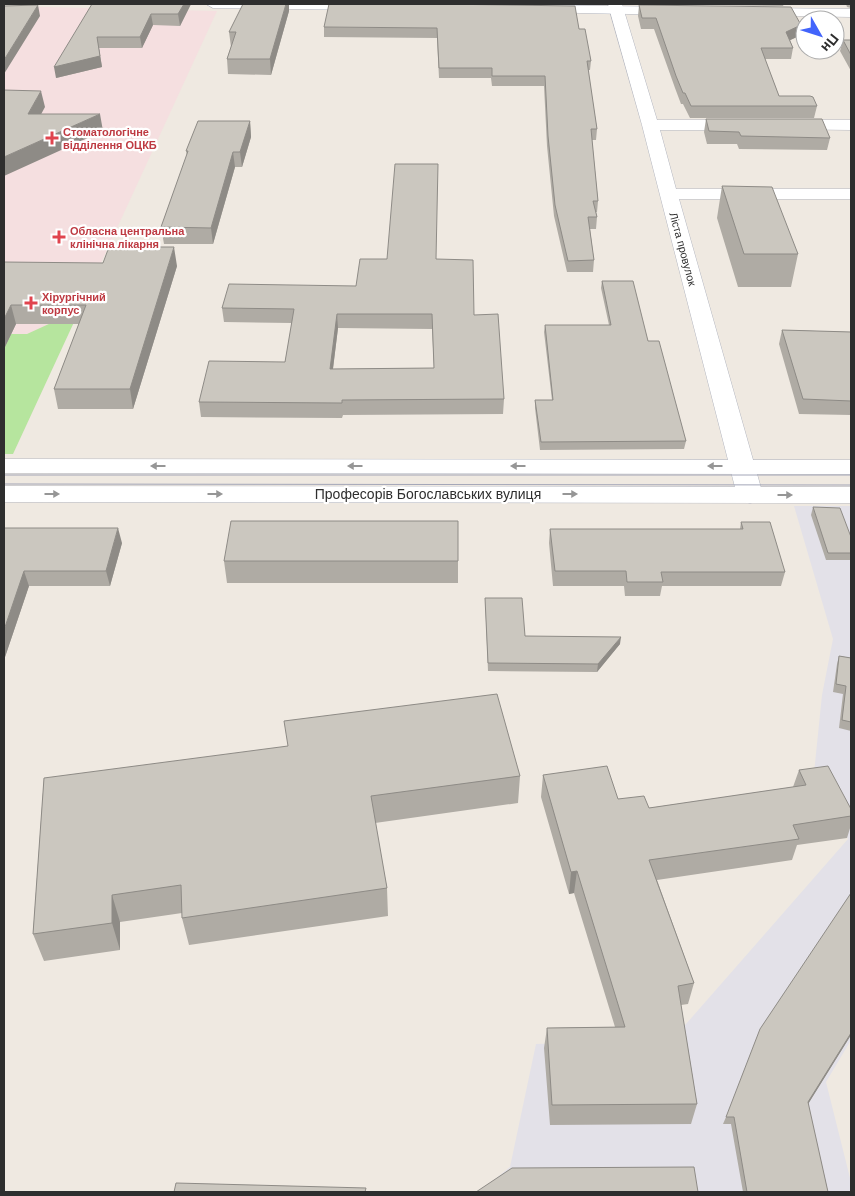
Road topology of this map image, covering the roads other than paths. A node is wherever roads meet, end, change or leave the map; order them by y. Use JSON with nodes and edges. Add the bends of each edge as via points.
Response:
{"nodes":[{"id":1,"x":213,"y":4,"type":"edge"},
{"id":2,"x":382,"y":7,"type":"edge"},
{"id":3,"x":615,"y":7,"type":"edge"},
{"id":4,"x":521,"y":9,"type":"edge"},
{"id":5,"x":694,"y":12,"type":"edge"},
{"id":6,"x":741,"y":12,"type":"edge"},
{"id":7,"x":851,"y":13,"type":"edge"},
{"id":8,"x":650,"y":125,"type":"junction"},
{"id":9,"x":755,"y":125,"type":"edge"},
{"id":10,"x":774,"y":125,"type":"edge"},
{"id":11,"x":851,"y":125,"type":"edge"},
{"id":12,"x":668,"y":194,"type":"junction"},
{"id":13,"x":851,"y":194,"type":"edge"},
{"id":14,"x":4,"y":466,"type":"edge"},
{"id":15,"x":742,"y":466,"type":"junction"},
{"id":16,"x":851,"y":467,"type":"edge"},
{"id":17,"x":4,"y":494,"type":"edge"},
{"id":18,"x":750,"y":495,"type":"junction"},
{"id":19,"x":851,"y":496,"type":"edge"}],
"edges":[{"from":1,"to":2,"type":"street"},
{"from":3,"to":4,"type":"street"},
{"from":3,"to":5,"type":"street"},
{"from":3,"to":8,"type":"street","name":"Ліста провулок"},
{"from":6,"to":7,"type":"street"},
{"from":8,"to":9,"type":"street"},
{"from":8,"to":12,"type":"street","name":"Ліста провулок"},
{"from":10,"to":11,"type":"street"},
{"from":12,"to":13,"type":"street"},
{"from":12,"to":15,"type":"street","name":"Ліста провулок"},
{"from":15,"to":14,"type":"street","name":"Професорів Богославських вулиця","one_way":true},
{"from":15,"to":16,"type":"street","name":"Професорів Богославських вулиця"},
{"from":15,"to":18,"type":"street","name":"Ліста провулок"},
{"from":17,"to":18,"type":"street","name":"Професорів Богославських вулиця","one_way":true},
{"from":18,"to":19,"type":"street","name":"Професорів Богославських вулиця","one_way":true}]}
